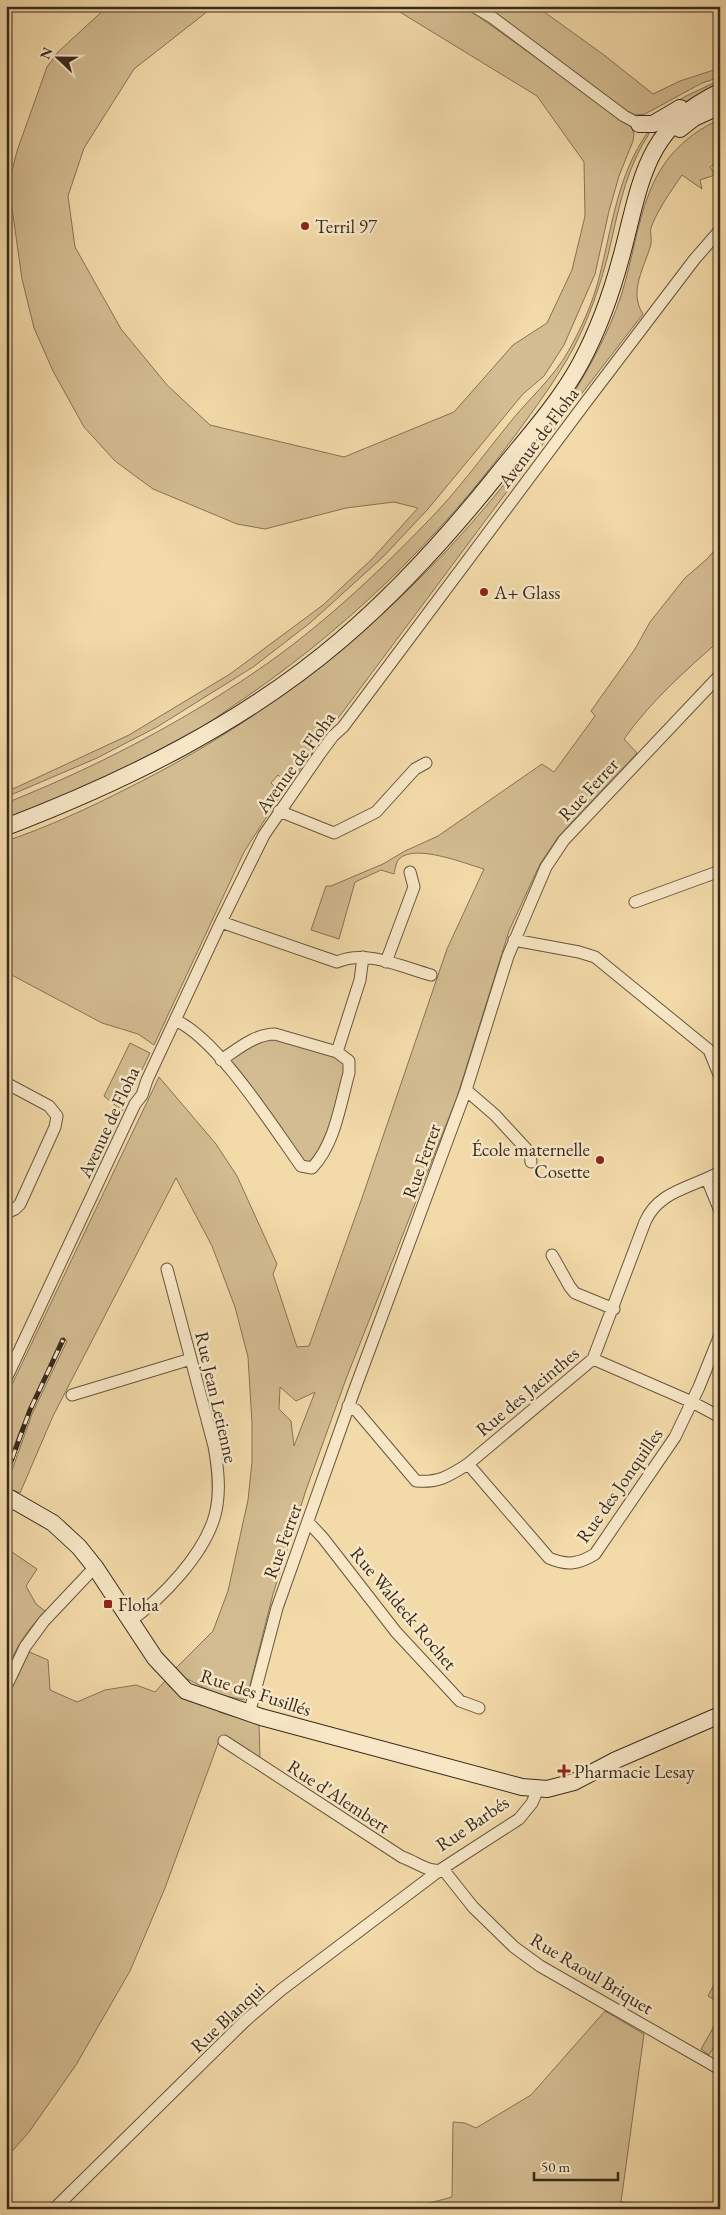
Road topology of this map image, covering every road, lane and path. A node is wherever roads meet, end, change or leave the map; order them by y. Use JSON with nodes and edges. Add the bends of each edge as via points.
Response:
{"nodes":[{"id":1,"x":473,"y":6,"type":"edge"},
{"id":2,"x":720,"y":92,"type":"edge"},
{"id":3,"x":698,"y":102,"type":"junction"},
{"id":4,"x":720,"y":106,"type":"edge"},
{"id":5,"x":639,"y":124,"type":"joint"},
{"id":6,"x":651,"y":156,"type":"junction"},
{"id":7,"x":720,"y":230,"type":"edge"},
{"id":8,"x":720,"y":675,"type":"edge"},
{"id":9,"x":426,"y":764,"type":"dead end"},
{"id":10,"x":279,"y":811,"type":"junction"},
{"id":11,"x":6,"y":827,"type":"edge"},
{"id":12,"x":720,"y":871,"type":"edge"},
{"id":13,"x":410,"y":872,"type":"dead end"},
{"id":14,"x":634,"y":902,"type":"dead end"},
{"id":15,"x":221,"y":922,"type":"junction"},
{"id":16,"x":514,"y":940,"type":"junction"},
{"id":17,"x":363,"y":957,"type":"junction"},
{"id":18,"x":386,"y":962,"type":"junction"},
{"id":19,"x":430,"y":975,"type":"dead end"},
{"id":20,"x":176,"y":1020,"type":"junction"},
{"id":21,"x":337,"y":1052,"type":"junction"},
{"id":22,"x":221,"y":1060,"type":"junction"},
{"id":23,"x":720,"y":1077,"type":"edge"},
{"id":24,"x":6,"y":1084,"type":"edge"},
{"id":25,"x":466,"y":1090,"type":"junction"},
{"id":26,"x":531,"y":1162,"type":"dead end"},
{"id":27,"x":720,"y":1172,"type":"edge"},
{"id":28,"x":707,"y":1179,"type":"junction"},
{"id":29,"x":720,"y":1211,"type":"edge"},
{"id":30,"x":6,"y":1213,"type":"edge"},
{"id":31,"x":552,"y":1255,"type":"dead end"},
{"id":32,"x":167,"y":1269,"type":"dead end"},
{"id":33,"x":614,"y":1308,"type":"junction"},
{"id":34,"x":720,"y":1335,"type":"edge"},
{"id":35,"x":191,"y":1359,"type":"junction"},
{"id":36,"x":593,"y":1359,"type":"junction"},
{"id":37,"x":6,"y":1378,"type":"edge"},
{"id":38,"x":72,"y":1396,"type":"dead end"},
{"id":39,"x":692,"y":1402,"type":"junction"},
{"id":40,"x":348,"y":1406,"type":"junction"},
{"id":41,"x":720,"y":1417,"type":"edge"},
{"id":42,"x":468,"y":1464,"type":"junction"},
{"id":43,"x":10,"y":1497,"type":"edge"},
{"id":44,"x":308,"y":1522,"type":"junction"},
{"id":45,"x":95,"y":1567,"type":"junction"},
{"id":46,"x":129,"y":1622,"type":"junction"},
{"id":47,"x":6,"y":1687,"type":"edge"},
{"id":48,"x":479,"y":1708,"type":"dead end"},
{"id":49,"x":249,"y":1714,"type":"junction"},
{"id":50,"x":720,"y":1714,"type":"edge"},
{"id":51,"x":224,"y":1742,"type":"dead end"},
{"id":52,"x":538,"y":1789,"type":"junction"},
{"id":53,"x":440,"y":1870,"type":"junction"},
{"id":54,"x":720,"y":2069,"type":"edge"},
{"id":55,"x":54,"y":2209,"type":"edge"}],
"edges":[{"from":1,"to":5,"type":"street"},
{"from":2,"to":3,"type":"main road"},
{"from":3,"to":5,"type":"main road","via":[[686,103],[653,124]]},
{"from":3,"to":6,"type":"main road","via":[[667,130]]},
{"from":4,"to":6,"type":"main road","via":[[694,118]]},
{"from":6,"to":11,"type":"main road","via":[[642,175],[610,297],[580,364],[553,406],[448,536],[340,640],[243,712],[113,784]]},
{"from":7,"to":10,"type":"street","name":"Avenue de Floha","via":[[580,410],[343,727],[323,748]]},
{"from":8,"to":16,"type":"street","name":"Rue Ferrer","via":[[564,840],[546,867]]},
{"from":9,"to":10,"type":"street","via":[[415,769],[376,812],[334,832]]},
{"from":10,"to":15,"type":"street","name":"Avenue de Floha","via":[[252,857]]},
{"from":12,"to":14,"type":"street"},
{"from":13,"to":18,"type":"street","via":[[414,887]]},
{"from":15,"to":17,"type":"street","via":[[337,962],[350,956]]},
{"from":15,"to":20,"type":"street","name":"Avenue de Floha"},
{"from":16,"to":23,"type":"street","via":[[595,957],[709,1050]]},
{"from":16,"to":25,"type":"street","name":"Rue Ferrer"},
{"from":17,"to":18,"type":"street"},
{"from":17,"to":21,"type":"street","via":[[360,980]]},
{"from":18,"to":19,"type":"street"},
{"from":20,"to":22,"type":"street","via":[[199,1036]]},
{"from":20,"to":37,"type":"street","name":"Avenue de Floha"},
{"from":21,"to":22,"type":"street","via":[[266,1034]]},
{"from":21,"to":22,"type":"street","via":[[349,1061],[349,1074],[328,1146],[312,1168],[301,1166]]},
{"from":24,"to":30,"type":"street","via":[[49,1106],[57,1116],[20,1204]]},
{"from":25,"to":26,"type":"street","via":[[495,1115],[530,1153]]},
{"from":25,"to":40,"type":"street","name":"Rue Ferrer"},
{"from":27,"to":28,"type":"street","name":"Rue des Jacinthes"},
{"from":28,"to":29,"type":"street"},
{"from":28,"to":33,"type":"street","name":"Rue des Jacinthes","via":[[666,1196],[653,1207]]},
{"from":31,"to":33,"type":"street","via":[[575,1293]]},
{"from":32,"to":35,"type":"street","name":"Rue Jean Letienne"},
{"from":33,"to":36,"type":"street","name":"Rue des Jacinthes"},
{"from":34,"to":39,"type":"street","name":"Rue des Jonquilles"},
{"from":35,"to":38,"type":"street"},
{"from":35,"to":46,"type":"street","name":"Rue Jean Letienne","via":[[218,1471],[215,1515],[199,1549],[184,1570]]},
{"from":36,"to":39,"type":"street"},
{"from":36,"to":42,"type":"street","name":"Rue des Jacinthes"},
{"from":39,"to":41,"type":"street"},
{"from":39,"to":42,"type":"street","name":"Rue des Jonquilles","via":[[652,1473],[596,1554],[583,1562],[572,1564],[550,1558]]},
{"from":40,"to":42,"type":"street","name":"Rue des Jacinthes","via":[[356,1410],[416,1480],[431,1482]]},
{"from":40,"to":44,"type":"street","name":"Rue Ferrer"},
{"from":43,"to":45,"type":"main road","name":"Rue des Fusillés","via":[[64,1532]]},
{"from":44,"to":48,"type":"street","name":"Rue Waldeck Rochet","via":[[396,1632],[460,1701]]},
{"from":44,"to":49,"type":"street","name":"Rue Ferrer","via":[[276,1608]]},
{"from":45,"to":46,"type":"main road","name":"Rue des Fusillés"},
{"from":45,"to":47,"type":"street","via":[[39,1628]]},
{"from":46,"to":49,"type":"main road","name":"Rue des Fusillés","via":[[155,1658],[186,1691]]},
{"from":49,"to":52,"type":"main road","name":"Rue des Fusillés"},
{"from":50,"to":52,"type":"main road","via":[[574,1782],[548,1790]]},
{"from":51,"to":53,"type":"street","name":"Rue d'Alembert","via":[[402,1857],[429,1869]]},
{"from":52,"to":53,"type":"street","name":"Rue Barbés","via":[[519,1819]]},
{"from":53,"to":54,"type":"street","name":"Rue Raoul Briquet","via":[[514,1947],[540,1966]]},
{"from":53,"to":55,"type":"street","name":"Rue Blanqui","via":[[245,2021]]}]}
